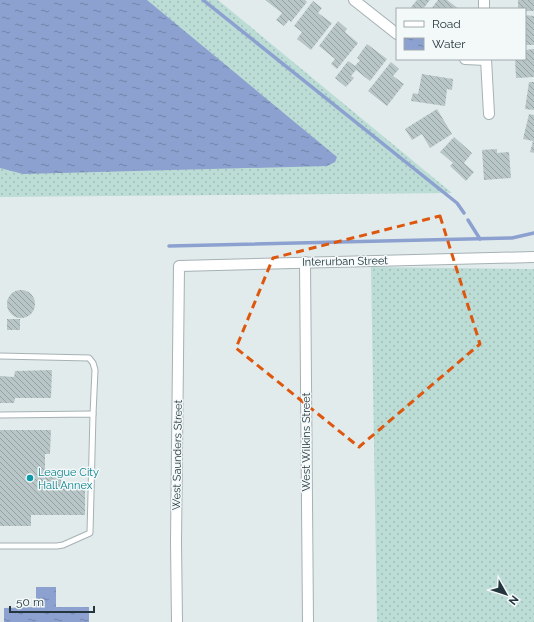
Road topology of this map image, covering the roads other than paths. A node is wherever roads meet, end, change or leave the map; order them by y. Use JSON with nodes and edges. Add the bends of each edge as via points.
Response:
{"nodes":[{"id":1,"x":354,"y":0,"type":"edge"},
{"id":2,"x":396,"y":33,"type":"edge"},
{"id":3,"x":486,"y":60,"type":"edge"},
{"id":4,"x":489,"y":114,"type":"dead end"},
{"id":5,"x":534,"y":257,"type":"edge"},
{"id":6,"x":305,"y":262,"type":"junction"},
{"id":7,"x":178,"y":289,"type":"joint"},
{"id":8,"x":0,"y":356,"type":"edge"},
{"id":9,"x":93,"y":414,"type":"junction"},
{"id":10,"x":0,"y":415,"type":"edge"},
{"id":11,"x":0,"y":546,"type":"edge"},
{"id":12,"x":178,"y":622,"type":"edge"},
{"id":13,"x":308,"y":622,"type":"edge"}],
"edges":[{"from":1,"to":2,"type":"street"},
{"from":3,"to":4,"type":"street"},
{"from":5,"to":6,"type":"street","name":"Interurban Street"},
{"from":6,"to":7,"type":"street","name":"Interurban Street","via":[[179,266]]},
{"from":6,"to":13,"type":"street","name":"West Wilkins Street"},
{"from":7,"to":12,"type":"street","name":"West Saunders Street"},
{"from":8,"to":9,"type":"lane","via":[[89,358],[95,370]]},
{"from":9,"to":10,"type":"lane"},
{"from":9,"to":11,"type":"lane","via":[[90,533],[63,545]]}]}
